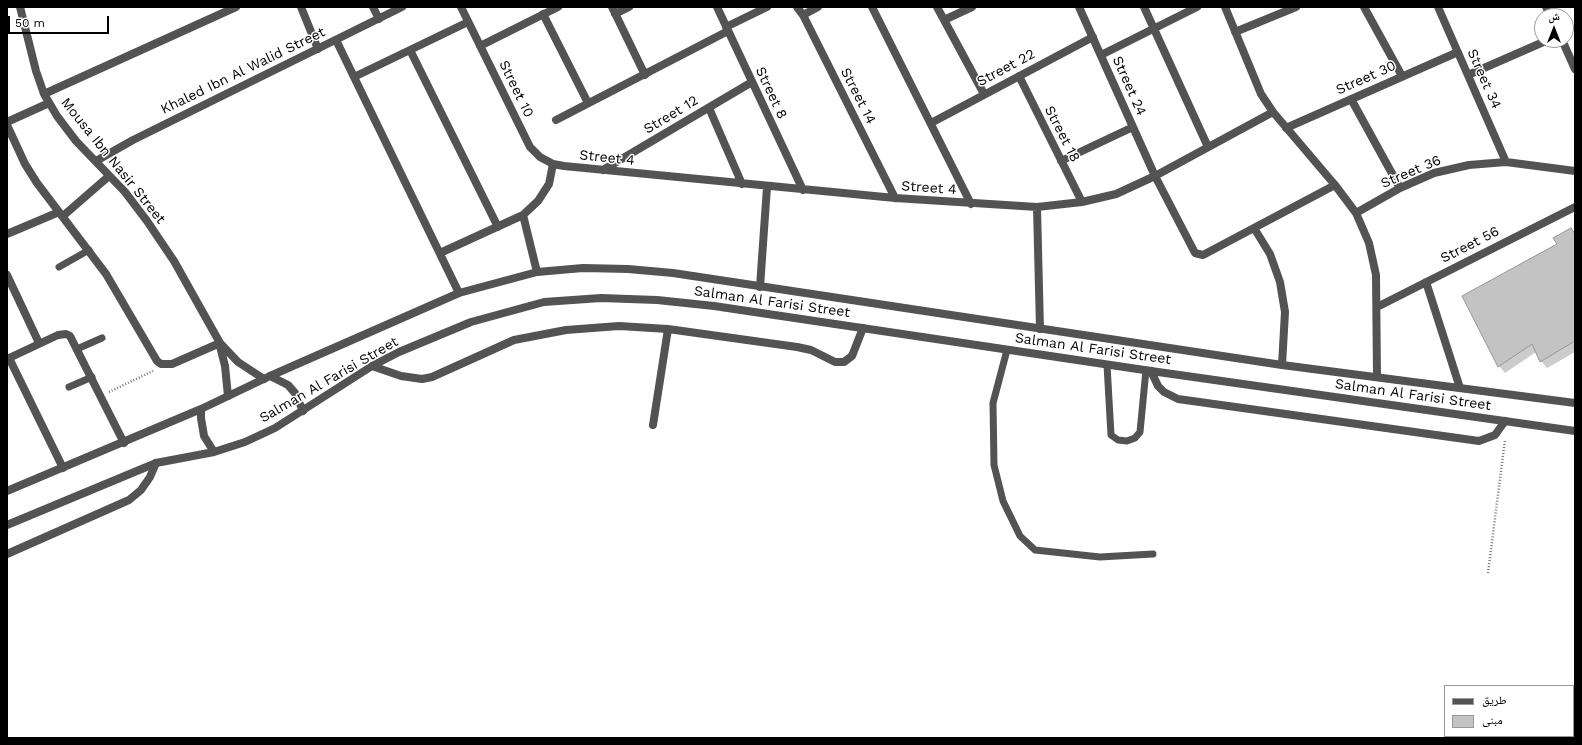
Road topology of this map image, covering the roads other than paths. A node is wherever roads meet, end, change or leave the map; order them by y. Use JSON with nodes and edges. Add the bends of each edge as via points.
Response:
{"nodes":[{"id":1,"x":20,"y":7,"type":"edge"},
{"id":2,"x":236,"y":7,"type":"edge"},
{"id":3,"x":301,"y":7,"type":"edge"},
{"id":4,"x":373,"y":7,"type":"edge"},
{"id":5,"x":402,"y":7,"type":"edge"},
{"id":6,"x":461,"y":7,"type":"edge"},
{"id":7,"x":558,"y":7,"type":"edge"},
{"id":8,"x":628,"y":7,"type":"edge"},
{"id":9,"x":717,"y":7,"type":"edge"},
{"id":10,"x":767,"y":7,"type":"edge"},
{"id":11,"x":797,"y":7,"type":"edge"},
{"id":12,"x":818,"y":7,"type":"edge"},
{"id":13,"x":872,"y":7,"type":"edge"},
{"id":14,"x":937,"y":7,"type":"edge"},
{"id":15,"x":972,"y":7,"type":"edge"},
{"id":16,"x":1080,"y":7,"type":"edge"},
{"id":17,"x":1144,"y":7,"type":"edge"},
{"id":18,"x":1196,"y":7,"type":"edge"},
{"id":19,"x":1225,"y":7,"type":"edge"},
{"id":20,"x":1296,"y":7,"type":"edge"},
{"id":21,"x":1364,"y":7,"type":"edge"},
{"id":22,"x":1438,"y":7,"type":"edge"},
{"id":23,"x":614,"y":10,"type":"edge"},
{"id":24,"x":543,"y":14,"type":"junction"},
{"id":25,"x":803,"y":15,"type":"junction"},
{"id":26,"x":379,"y":19,"type":"junction"},
{"id":27,"x":944,"y":20,"type":"junction"},
{"id":28,"x":468,"y":22,"type":"junction"},
{"id":29,"x":727,"y":29,"type":"junction"},
{"id":30,"x":1154,"y":29,"type":"junction"},
{"id":31,"x":1235,"y":32,"type":"junction"},
{"id":32,"x":1093,"y":37,"type":"junction"},
{"id":33,"x":336,"y":40,"type":"junction"},
{"id":34,"x":480,"y":46,"type":"junction"},
{"id":35,"x":1534,"y":46,"type":"edge"},
{"id":36,"x":1566,"y":48,"type":"edge"},
{"id":37,"x":318,"y":49,"type":"junction"},
{"id":38,"x":410,"y":50,"type":"junction"},
{"id":39,"x":1458,"y":52,"type":"junction"},
{"id":40,"x":1101,"y":55,"type":"junction"},
{"id":41,"x":1575,"y":69,"type":"edge"},
{"id":42,"x":645,"y":74,"type":"junction"},
{"id":43,"x":1468,"y":75,"type":"junction"},
{"id":44,"x":1019,"y":76,"type":"junction"},
{"id":45,"x":1402,"y":76,"type":"junction"},
{"id":46,"x":354,"y":77,"type":"junction"},
{"id":47,"x":752,"y":82,"type":"junction"},
{"id":48,"x":44,"y":94,"type":"junction"},
{"id":49,"x":984,"y":94,"type":"junction"},
{"id":50,"x":1351,"y":99,"type":"junction"},
{"id":51,"x":49,"y":103,"type":"junction"},
{"id":52,"x":588,"y":104,"type":"junction"},
{"id":53,"x":709,"y":108,"type":"junction"},
{"id":54,"x":1273,"y":112,"type":"junction"},
{"id":55,"x":556,"y":120,"type":"dead end"},
{"id":56,"x":7,"y":123,"type":"edge"},
{"id":57,"x":930,"y":123,"type":"junction"},
{"id":58,"x":1133,"y":127,"type":"junction"},
{"id":59,"x":1286,"y":128,"type":"junction"},
{"id":60,"x":1208,"y":147,"type":"junction"},
{"id":61,"x":96,"y":161,"type":"junction"},
{"id":62,"x":1061,"y":161,"type":"junction"},
{"id":63,"x":1506,"y":162,"type":"junction"},
{"id":64,"x":553,"y":164,"type":"junction"},
{"id":65,"x":564,"y":166,"type":"joint"},
{"id":66,"x":603,"y":170,"type":"junction"},
{"id":67,"x":1575,"y":171,"type":"edge"},
{"id":68,"x":109,"y":176,"type":"junction"},
{"id":69,"x":1155,"y":176,"type":"junction"},
{"id":70,"x":742,"y":184,"type":"junction"},
{"id":71,"x":1335,"y":185,"type":"junction"},
{"id":72,"x":767,"y":187,"type":"junction"},
{"id":73,"x":1400,"y":188,"type":"junction"},
{"id":74,"x":803,"y":190,"type":"junction"},
{"id":75,"x":895,"y":198,"type":"junction"},
{"id":76,"x":1082,"y":202,"type":"junction"},
{"id":77,"x":971,"y":204,"type":"junction"},
{"id":78,"x":1037,"y":207,"type":"junction"},
{"id":79,"x":1575,"y":207,"type":"edge"},
{"id":80,"x":1356,"y":213,"type":"junction"},
{"id":81,"x":61,"y":214,"type":"junction"},
{"id":82,"x":523,"y":215,"type":"junction"},
{"id":83,"x":498,"y":226,"type":"junction"},
{"id":84,"x":1254,"y":228,"type":"junction"},
{"id":85,"x":7,"y":234,"type":"edge"},
{"id":86,"x":89,"y":250,"type":"junction"},
{"id":87,"x":440,"y":254,"type":"junction"},
{"id":88,"x":59,"y":267,"type":"dead end"},
{"id":89,"x":537,"y":272,"type":"junction"},
{"id":90,"x":7,"y":275,"type":"edge"},
{"id":91,"x":1426,"y":282,"type":"junction"},
{"id":92,"x":760,"y":287,"type":"junction"},
{"id":93,"x":459,"y":293,"type":"junction"},
{"id":94,"x":1377,"y":307,"type":"junction"},
{"id":95,"x":863,"y":328,"type":"junction"},
{"id":96,"x":668,"y":329,"type":"junction"},
{"id":97,"x":1040,"y":329,"type":"junction"},
{"id":98,"x":102,"y":338,"type":"dead end"},
{"id":99,"x":39,"y":343,"type":"junction"},
{"id":100,"x":220,"y":343,"type":"junction"},
{"id":101,"x":77,"y":349,"type":"junction"},
{"id":102,"x":1007,"y":350,"type":"junction"},
{"id":103,"x":8,"y":359,"type":"edge"},
{"id":104,"x":1107,"y":365,"type":"junction"},
{"id":105,"x":1282,"y":365,"type":"junction"},
{"id":106,"x":372,"y":366,"type":"junction"},
{"id":107,"x":1148,"y":371,"type":"junction"},
{"id":108,"x":92,"y":377,"type":"junction"},
{"id":109,"x":267,"y":377,"type":"junction"},
{"id":110,"x":1377,"y":377,"type":"junction"},
{"id":111,"x":69,"y":387,"type":"dead end"},
{"id":112,"x":1460,"y":388,"type":"junction"},
{"id":113,"x":228,"y":396,"type":"junction"},
{"id":114,"x":1575,"y":403,"type":"edge"},
{"id":115,"x":201,"y":409,"type":"junction"},
{"id":116,"x":303,"y":411,"type":"junction"},
{"id":117,"x":1506,"y":421,"type":"junction"},
{"id":118,"x":653,"y":425,"type":"dead end"},
{"id":119,"x":1575,"y":431,"type":"edge"},
{"id":120,"x":124,"y":443,"type":"junction"},
{"id":121,"x":214,"y":452,"type":"junction"},
{"id":122,"x":156,"y":463,"type":"junction"},
{"id":123,"x":63,"y":468,"type":"junction"},
{"id":124,"x":7,"y":491,"type":"edge"},
{"id":125,"x":7,"y":525,"type":"edge"},
{"id":126,"x":7,"y":554,"type":"edge"},
{"id":127,"x":1154,"y":554,"type":"dead end"}],
"edges":[{"from":1,"to":48,"type":"street","name":"Mousa Ibn Nasir Street","via":[[28,45]]},
{"from":2,"to":48,"type":"street"},
{"from":3,"to":37,"type":"street"},
{"from":4,"to":26,"type":"street"},
{"from":5,"to":26,"type":"street","name":"Khaled Ibn Al Walid Street"},
{"from":6,"to":28,"type":"street","name":"Street 10"},
{"from":7,"to":24,"type":"street"},
{"from":8,"to":23,"type":"street"},
{"from":9,"to":29,"type":"street","name":"Street 8"},
{"from":10,"to":29,"type":"street"},
{"from":11,"to":25,"type":"street","name":"Street 14"},
{"from":12,"to":25,"type":"street"},
{"from":13,"to":57,"type":"street"},
{"from":14,"to":27,"type":"street"},
{"from":15,"to":27,"type":"street"},
{"from":16,"to":32,"type":"street","name":"Street 24"},
{"from":17,"to":30,"type":"street"},
{"from":18,"to":30,"type":"street"},
{"from":19,"to":31,"type":"street"},
{"from":20,"to":31,"type":"street"},
{"from":21,"to":45,"type":"street"},
{"from":22,"to":39,"type":"street","name":"Street 34"},
{"from":23,"to":42,"type":"street"},
{"from":24,"to":34,"type":"street"},
{"from":24,"to":52,"type":"street"},
{"from":25,"to":75,"type":"street","name":"Street 14"},
{"from":26,"to":33,"type":"street","name":"Khaled Ibn Al Walid Street"},
{"from":27,"to":49,"type":"street"},
{"from":28,"to":34,"type":"street","name":"Street 10"},
{"from":28,"to":38,"type":"street"},
{"from":29,"to":42,"type":"street"},
{"from":29,"to":47,"type":"street","name":"Street 8"},
{"from":30,"to":40,"type":"street"},
{"from":30,"to":60,"type":"street"},
{"from":31,"to":54,"type":"street","via":[[1261,94]]},
{"from":32,"to":40,"type":"street","name":"Street 24"},
{"from":32,"to":44,"type":"street","name":"Street 22"},
{"from":33,"to":37,"type":"street","name":"Khaled Ibn Al Walid Street"},
{"from":33,"to":46,"type":"street"},
{"from":34,"to":64,"type":"street","name":"Street 10","via":[[530,147],[540,157]]},
{"from":35,"to":43,"type":"street"},
{"from":36,"to":41,"type":"street"},
{"from":37,"to":61,"type":"street","name":"Khaled Ibn Al Walid Street","via":[[133,140]]},
{"from":38,"to":46,"type":"street"},
{"from":38,"to":83,"type":"street"},
{"from":39,"to":43,"type":"street","name":"Street 34"},
{"from":39,"to":45,"type":"street","name":"Street 30"},
{"from":40,"to":58,"type":"street","name":"Street 24"},
{"from":42,"to":52,"type":"street"},
{"from":43,"to":63,"type":"street","name":"Street 34"},
{"from":44,"to":49,"type":"street","name":"Street 22"},
{"from":44,"to":62,"type":"street","name":"Street 18"},
{"from":45,"to":50,"type":"street","name":"Street 30"},
{"from":46,"to":87,"type":"street"},
{"from":47,"to":53,"type":"street","name":"Street 12"},
{"from":47,"to":74,"type":"street","name":"Street 8"},
{"from":48,"to":51,"type":"street","name":"Mousa Ibn Nasir Street"},
{"from":49,"to":57,"type":"street","name":"Street 22"},
{"from":50,"to":59,"type":"street","name":"Street 30"},
{"from":50,"to":73,"type":"street"},
{"from":51,"to":56,"type":"street"},
{"from":51,"to":61,"type":"street","name":"Mousa Ibn Nasir Street","via":[[65,127]]},
{"from":52,"to":55,"type":"street"},
{"from":53,"to":66,"type":"street","name":"Street 12"},
{"from":53,"to":70,"type":"street"},
{"from":54,"to":59,"type":"street"},
{"from":54,"to":60,"type":"street","name":"Street 4"},
{"from":56,"to":81,"type":"street","via":[[25,164]]},
{"from":57,"to":77,"type":"street"},
{"from":58,"to":62,"type":"street"},
{"from":58,"to":69,"type":"street","name":"Street 24"},
{"from":59,"to":71,"type":"street"},
{"from":60,"to":69,"type":"street","name":"Street 4"},
{"from":61,"to":68,"type":"street","name":"Mousa Ibn Nasir Street"},
{"from":62,"to":76,"type":"street","name":"Street 18"},
{"from":63,"to":67,"type":"street","name":"Street 36"},
{"from":63,"to":73,"type":"street","name":"Street 36","via":[[1470,165],[1441,172]]},
{"from":64,"to":65,"type":"street","name":"Street 10"},
{"from":64,"to":82,"type":"street","via":[[549,184],[538,201]]},
{"from":65,"to":66,"type":"street","name":"Street 4"},
{"from":66,"to":70,"type":"street","name":"Street 4"},
{"from":68,"to":81,"type":"street"},
{"from":68,"to":100,"type":"street","name":"Mousa Ibn Nasir Street","via":[[125,192],[159,238]]},
{"from":69,"to":76,"type":"street","name":"Street 4","via":[[1116,194]]},
{"from":69,"to":84,"type":"street","name":"Street 24","via":[[1192,250],[1199,256]]},
{"from":70,"to":72,"type":"street","name":"Street 4"},
{"from":71,"to":80,"type":"street"},
{"from":71,"to":84,"type":"street"},
{"from":72,"to":74,"type":"street","name":"Street 4"},
{"from":72,"to":92,"type":"street"},
{"from":73,"to":80,"type":"street","name":"Street 36"},
{"from":74,"to":75,"type":"street","name":"Street 4"},
{"from":75,"to":77,"type":"street","name":"Street 4"},
{"from":76,"to":78,"type":"street","name":"Street 4"},
{"from":77,"to":78,"type":"street","name":"Street 4"},
{"from":78,"to":97,"type":"street"},
{"from":79,"to":91,"type":"street","name":"Street 56"},
{"from":80,"to":94,"type":"street","via":[[1369,243],[1376,275]]},
{"from":81,"to":85,"type":"street"},
{"from":81,"to":86,"type":"street"},
{"from":82,"to":83,"type":"street"},
{"from":82,"to":89,"type":"street"},
{"from":83,"to":87,"type":"street"},
{"from":84,"to":105,"type":"street","via":[[1270,254],[1280,282],[1285,312]]},
{"from":86,"to":88,"type":"lane"},
{"from":86,"to":100,"type":"street","via":[[122,298],[154,357],[161,364],[167,365]]},
{"from":87,"to":93,"type":"street"},
{"from":89,"to":92,"type":"street","name":"Salman Al Farisi Street","via":[[582,268],[628,269],[673,273]]},
{"from":89,"to":93,"type":"street","name":"Salman Al Farisi Street"},
{"from":90,"to":99,"type":"street"},
{"from":91,"to":94,"type":"street","name":"Street 56"},
{"from":91,"to":112,"type":"street"},
{"from":92,"to":97,"type":"street","name":"Salman Al Farisi Street"},
{"from":93,"to":109,"type":"street","name":"Salman Al Farisi Street"},
{"from":94,"to":110,"type":"street"},
{"from":95,"to":96,"type":"street","via":[[852,356],[844,362],[835,362],[811,350],[797,347]]},
{"from":95,"to":102,"type":"street","name":"Salman Al Farisi Street"},
{"from":95,"to":106,"type":"street","name":"Salman Al Farisi Street","via":[[657,300],[601,298],[544,302],[471,322]]},
{"from":96,"to":106,"type":"street","via":[[619,326],[566,330],[514,340],[432,377],[422,379],[401,376]]},
{"from":96,"to":118,"type":"street"},
{"from":97,"to":105,"type":"street","name":"Salman Al Farisi Street"},
{"from":98,"to":101,"type":"lane"},
{"from":99,"to":101,"type":"street","via":[[66,334],[70,336]]},
{"from":99,"to":103,"type":"street"},
{"from":100,"to":109,"type":"street","name":"Mousa Ibn Nasir Street","via":[[238,362]]},
{"from":100,"to":113,"type":"street","name":"Mousa Ibn Nasir Street"},
{"from":101,"to":108,"type":"street"},
{"from":102,"to":104,"type":"street","name":"Salman Al Farisi Street"},
{"from":102,"to":127,"type":"lane","via":[[993,403],[994,465],[1003,501],[1020,536],[1035,550],[1100,557]]},
{"from":103,"to":123,"type":"street"},
{"from":104,"to":107,"type":"street","name":"Salman Al Farisi Street"},
{"from":104,"to":107,"type":"lane","via":[[1112,435],[1118,440],[1131,440],[1140,432]]},
{"from":105,"to":110,"type":"street","name":"Salman Al Farisi Street"},
{"from":106,"to":116,"type":"street","name":"Salman Al Farisi Street"},
{"from":107,"to":117,"type":"street","name":"Salman Al Farisi Street"},
{"from":107,"to":117,"type":"street","via":[[1164,392],[1178,399],[1479,441],[1495,435]]},
{"from":108,"to":111,"type":"lane"},
{"from":108,"to":120,"type":"street"},
{"from":109,"to":113,"type":"street","name":"Salman Al Farisi Street"},
{"from":109,"to":116,"type":"street","name":"Mousa Ibn Nasir Street","via":[[288,385],[295,392]]},
{"from":110,"to":112,"type":"street","name":"Salman Al Farisi Street"},
{"from":112,"to":114,"type":"street","name":"Salman Al Farisi Street"},
{"from":113,"to":115,"type":"street","name":"Salman Al Farisi Street"},
{"from":115,"to":120,"type":"street","name":"Salman Al Farisi Street"},
{"from":115,"to":121,"type":"street","via":[[203,431]]},
{"from":116,"to":121,"type":"street","name":"Salman Al Farisi Street","via":[[263,434]]},
{"from":117,"to":119,"type":"street","name":"Salman Al Farisi Street"},
{"from":120,"to":123,"type":"street","name":"Salman Al Farisi Street"},
{"from":121,"to":122,"type":"street","name":"Salman Al Farisi Street"},
{"from":122,"to":125,"type":"street","name":"Salman Al Farisi Street"},
{"from":122,"to":126,"type":"street","via":[[150,478],[130,500]]},
{"from":123,"to":124,"type":"street","name":"Salman Al Farisi Street"}]}
